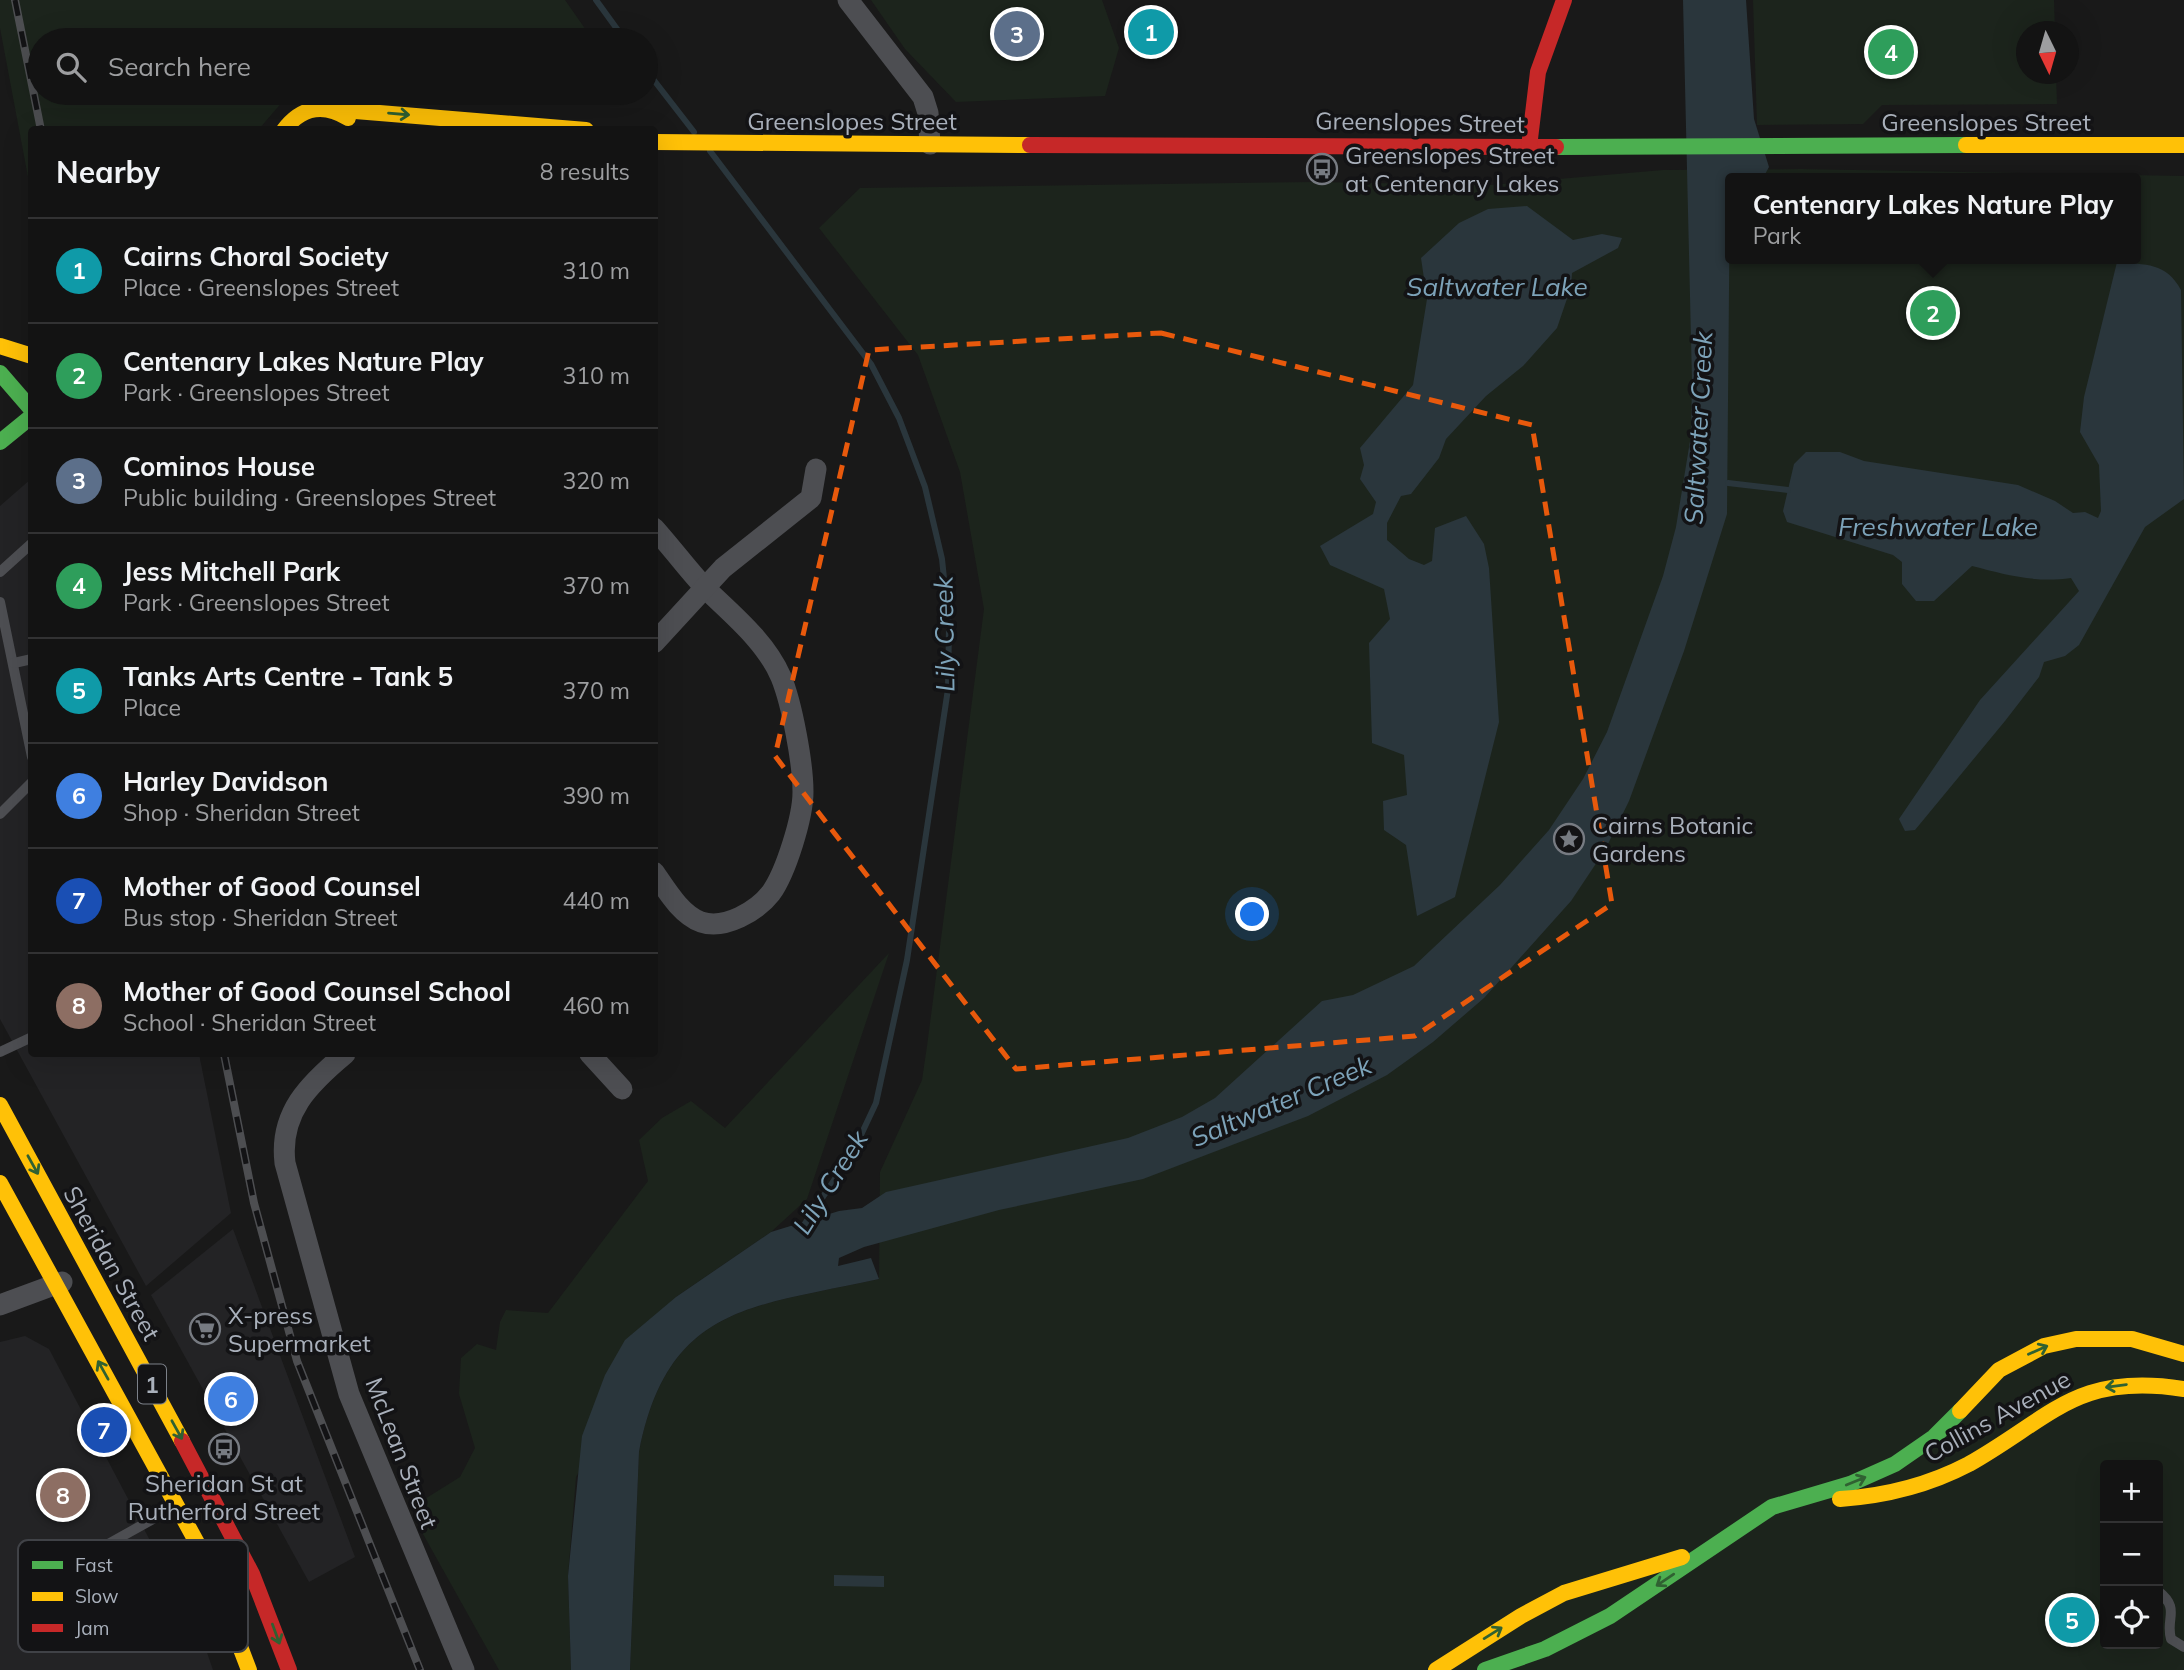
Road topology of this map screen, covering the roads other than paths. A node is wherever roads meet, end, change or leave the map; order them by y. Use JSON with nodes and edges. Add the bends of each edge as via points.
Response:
{"nodes":[{"id":1,"x":848,"y":0,"type":"edge"},
{"id":2,"x":1564,"y":0,"type":"edge"},
{"id":3,"x":331,"y":108,"type":"junction"},
{"id":4,"x":435,"y":117,"type":"junction"},
{"id":5,"x":287,"y":126,"type":"edge"},
{"id":6,"x":352,"y":126,"type":"edge"},
{"id":7,"x":479,"y":126,"type":"edge"},
{"id":8,"x":540,"y":126,"type":"edge"},
{"id":9,"x":658,"y":142,"type":"edge"},
{"id":10,"x":930,"y":144,"type":"junction"},
{"id":11,"x":2184,"y":145,"type":"edge"},
{"id":12,"x":1530,"y":147,"type":"junction"},
{"id":13,"x":0,"y":346,"type":"edge"},
{"id":14,"x":28,"y":355,"type":"edge"},
{"id":15,"x":0,"y":373,"type":"edge"},
{"id":16,"x":21,"y":397,"type":"edge"},
{"id":17,"x":28,"y":417,"type":"edge"},
{"id":18,"x":0,"y":443,"type":"edge"},
{"id":19,"x":816,"y":469,"type":"dead end"},
{"id":20,"x":658,"y":533,"type":"edge"},
{"id":21,"x":28,"y":547,"type":"edge"},
{"id":22,"x":0,"y":572,"type":"edge"},
{"id":23,"x":704,"y":587,"type":"junction"},
{"id":24,"x":0,"y":602,"type":"edge"},
{"id":25,"x":658,"y":639,"type":"edge"},
{"id":26,"x":28,"y":660,"type":"edge"},
{"id":27,"x":14,"y":663,"type":"junction"},
{"id":28,"x":28,"y":736,"type":"edge"},
{"id":29,"x":28,"y":786,"type":"edge"},
{"id":30,"x":0,"y":814,"type":"edge"},
{"id":31,"x":658,"y":877,"type":"edge"},
{"id":32,"x":28,"y":1039,"type":"edge"},
{"id":33,"x":0,"y":1052,"type":"edge"},
{"id":34,"x":342,"y":1057,"type":"edge"},
{"id":35,"x":593,"y":1057,"type":"edge"},
{"id":36,"x":622,"y":1089,"type":"dead end"},
{"id":37,"x":0,"y":1105,"type":"edge"},
{"id":38,"x":0,"y":1183,"type":"edge"},
{"id":39,"x":88,"y":1267,"type":"junction"},
{"id":40,"x":56,"y":1284,"type":"junction"},
{"id":41,"x":0,"y":1304,"type":"edge"},
{"id":42,"x":2184,"y":1354,"type":"edge"},
{"id":43,"x":2184,"y":1389,"type":"edge"},
{"id":44,"x":1791,"y":1502,"type":"junction"},
{"id":45,"x":177,"y":1506,"type":"junction"},
{"id":46,"x":116,"y":1540,"type":"edge"},
{"id":47,"x":194,"y":1540,"type":"edge"},
{"id":48,"x":236,"y":1540,"type":"edge"},
{"id":49,"x":1721,"y":1541,"type":"junction"},
{"id":50,"x":248,"y":1568,"type":"edge"},
{"id":51,"x":2163,"y":1597,"type":"edge"},
{"id":52,"x":2184,"y":1647,"type":"edge"},
{"id":53,"x":242,"y":1652,"type":"edge"},
{"id":54,"x":249,"y":1670,"type":"edge"},
{"id":55,"x":289,"y":1670,"type":"edge"},
{"id":56,"x":464,"y":1670,"type":"edge"},
{"id":57,"x":1436,"y":1670,"type":"edge"},
{"id":58,"x":1485,"y":1670,"type":"edge"}],
"edges":[{"from":1,"to":10,"type":"street","via":[[923,97]]},
{"from":2,"to":12,"type":"main road","via":[[1537,75],[1529,110]]},
{"from":3,"to":4,"type":"main road","one_way":true},
{"from":3,"to":5,"type":"main road","via":[[305,110]]},
{"from":3,"to":6,"type":"main road"},
{"from":4,"to":7,"type":"main road"},
{"from":4,"to":8,"type":"main road"},
{"from":9,"to":10,"type":"main road","name":"Greenslopes Street"},
{"from":10,"to":12,"type":"main road","name":"Greenslopes Street"},
{"from":11,"to":12,"type":"main road","name":"Greenslopes Street"},
{"from":13,"to":14,"type":"main road"},
{"from":15,"to":16,"type":"main road"},
{"from":17,"to":18,"type":"main road"},
{"from":19,"to":23,"type":"street","via":[[811,498]]},
{"from":20,"to":23,"type":"street"},
{"from":21,"to":22,"type":"lane"},
{"from":23,"to":25,"type":"street"},
{"from":23,"to":31,"type":"street","via":[[742,622],[780,674],[793,722],[803,793],[790,851],[771,892],[747,914],[722,923],[702,922],[686,912]]},
{"from":24,"to":27,"type":"lane"},
{"from":26,"to":27,"type":"lane"},
{"from":27,"to":28,"type":"lane"},
{"from":29,"to":30,"type":"lane"},
{"from":32,"to":33,"type":"lane"},
{"from":34,"to":56,"type":"street","name":"McLean Street","via":[[306,1090],[286,1127],[285,1163],[349,1394]]},
{"from":35,"to":36,"type":"street"},
{"from":37,"to":39,"type":"main road","name":"Sheridan Street","number":"1","one_way":true},
{"from":38,"to":40,"type":"main road","number":"1"},
{"from":39,"to":40,"type":"street"},
{"from":39,"to":48,"type":"main road","name":"Sheridan Street","number":"1","one_way":true},
{"from":40,"to":41,"type":"street"},
{"from":45,"to":40,"type":"main road","number":"1","one_way":true},
{"from":44,"to":42,"type":"main road","name":"Collins Avenue","one_way":true,"via":[[1895,1464],[1934,1437],[1999,1370],[2044,1346],[2076,1339],[2132,1339]]},
{"from":43,"to":44,"type":"main road","name":"Collins Avenue","one_way":true,"via":[[2132,1384],[2082,1392],[2050,1408],[1967,1465],[1935,1479],[1851,1499]]},
{"from":44,"to":49,"type":"main road","name":"Collins Avenue","via":[[1772,1507]]},
{"from":45,"to":46,"type":"lane"},
{"from":45,"to":47,"type":"main road","number":"1"},
{"from":57,"to":49,"type":"main road","name":"Collins Avenue","one_way":true,"via":[[1564,1593],[1648,1569]]},
{"from":49,"to":58,"type":"main road","name":"Collins Avenue","one_way":true,"via":[[1610,1616],[1545,1649]]},
{"from":50,"to":55,"type":"main road","name":"Sheridan Street","number":"1","one_way":true},
{"from":51,"to":52,"type":"lane","via":[[2170,1605],[2171,1639]]},
{"from":53,"to":54,"type":"main road","number":"1"}]}
